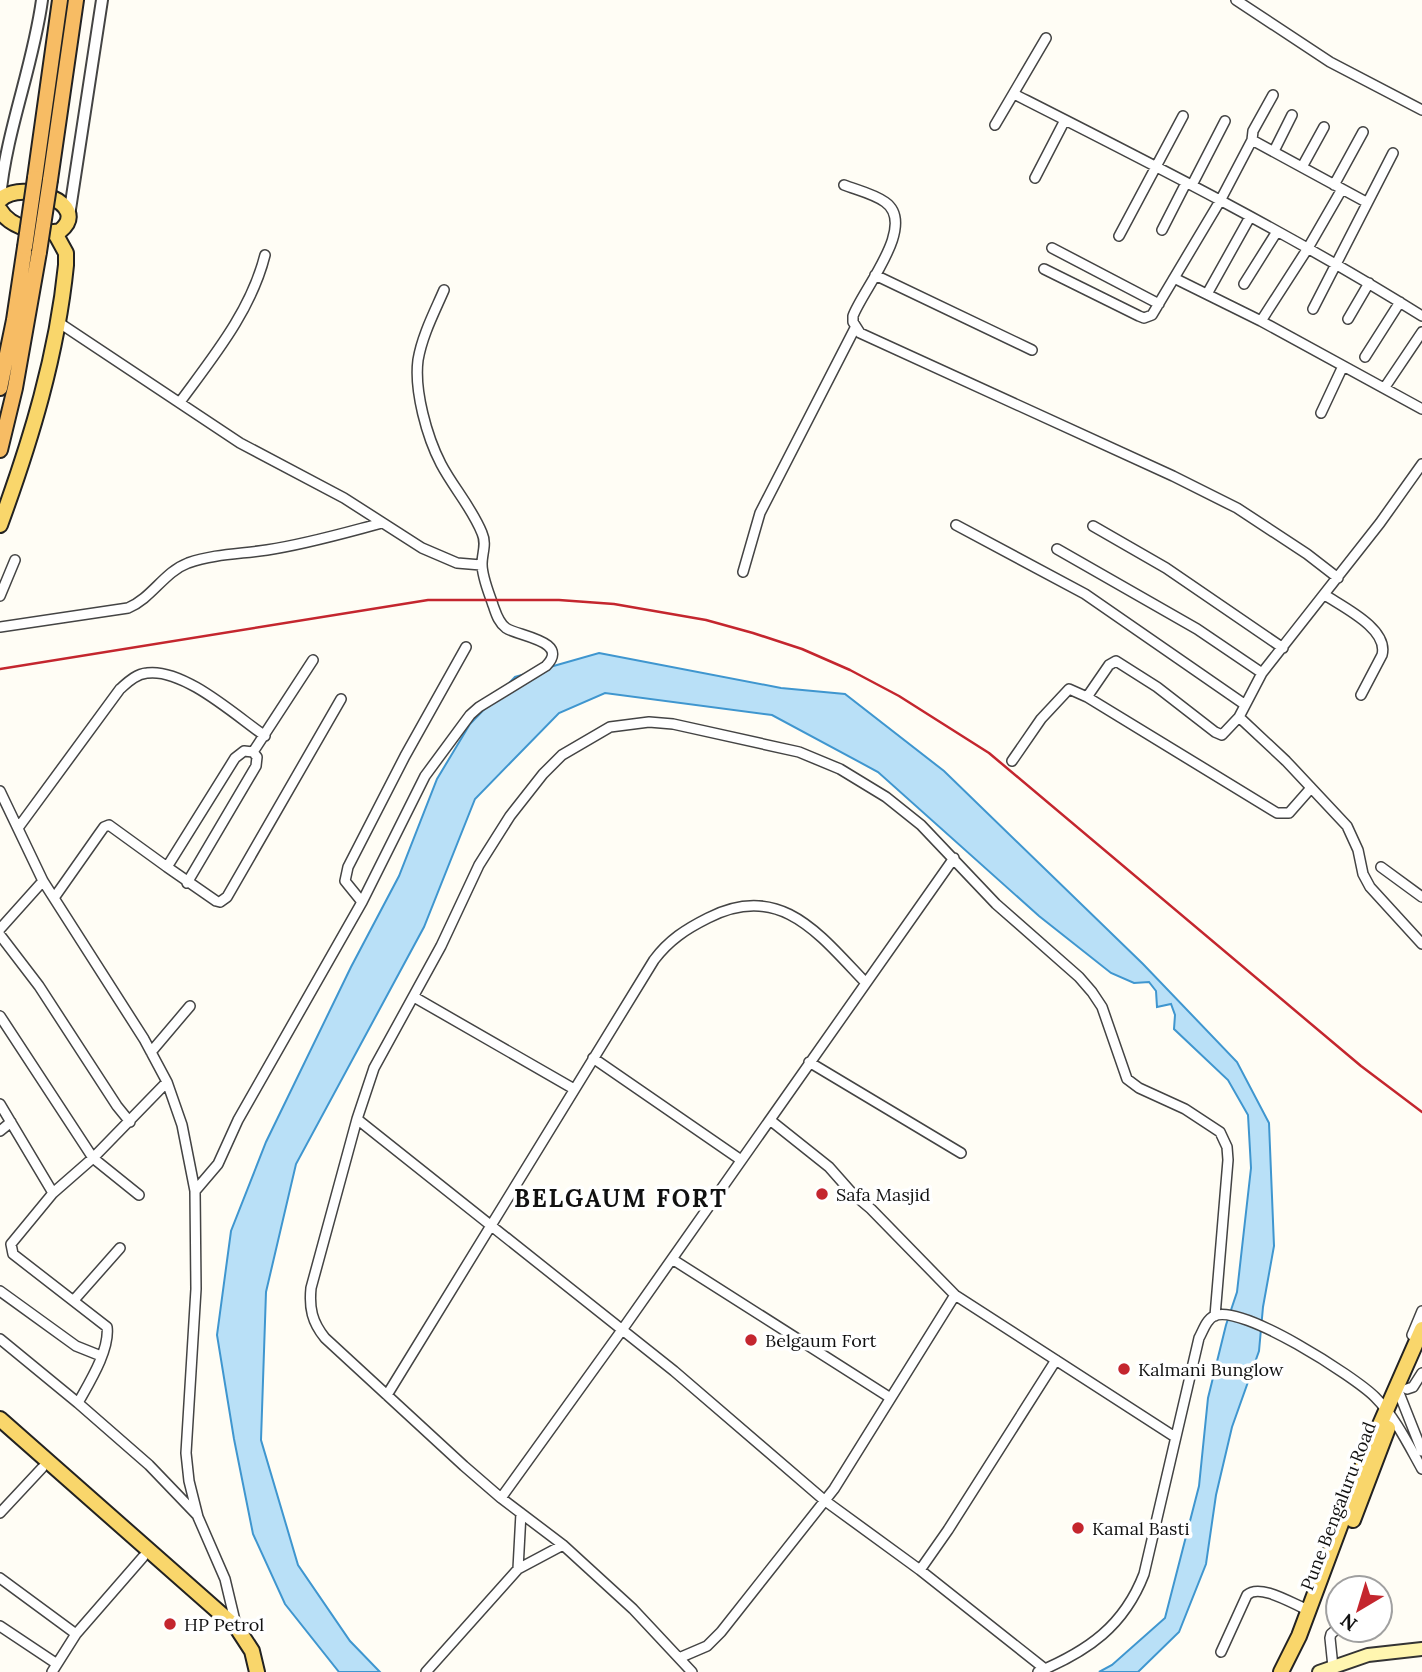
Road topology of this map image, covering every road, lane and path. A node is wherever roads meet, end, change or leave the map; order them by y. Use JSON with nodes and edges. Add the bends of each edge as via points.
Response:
{"nodes":[{"id":1,"x":42,"y":0,"type":"edge"},
{"id":2,"x":60,"y":0,"type":"edge"},
{"id":3,"x":76,"y":0,"type":"edge"},
{"id":4,"x":102,"y":0,"type":"edge"},
{"id":5,"x":1236,"y":0,"type":"edge"},
{"id":6,"x":1046,"y":38,"type":"dead end"},
{"id":7,"x":1014,"y":93,"type":"junction"},
{"id":8,"x":1273,"y":95,"type":"dead end"},
{"id":9,"x":1422,"y":110,"type":"edge"},
{"id":10,"x":1292,"y":115,"type":"dead end"},
{"id":11,"x":1183,"y":116,"type":"dead end"},
{"id":12,"x":1065,"y":120,"type":"junction"},
{"id":13,"x":1225,"y":121,"type":"dead end"},
{"id":14,"x":995,"y":125,"type":"dead end"},
{"id":15,"x":1324,"y":127,"type":"dead end"},
{"id":16,"x":1363,"y":132,"type":"dead end"},
{"id":17,"x":1252,"y":139,"type":"junction"},
{"id":18,"x":1274,"y":151,"type":"junction"},
{"id":19,"x":1393,"y":153,"type":"dead end"},
{"id":20,"x":1302,"y":167,"type":"junction"},
{"id":21,"x":1157,"y":168,"type":"junction"},
{"id":22,"x":1035,"y":178,"type":"dead end"},
{"id":23,"x":42,"y":179,"type":"junction"},
{"id":24,"x":1189,"y":184,"type":"junction"},
{"id":25,"x":844,"y":185,"type":"dead end"},
{"id":26,"x":1338,"y":187,"type":"junction"},
{"id":27,"x":0,"y":199,"type":"edge"},
{"id":28,"x":1220,"y":201,"type":"junction"},
{"id":29,"x":1366,"y":202,"type":"junction"},
{"id":30,"x":0,"y":210,"type":"edge"},
{"id":31,"x":69,"y":216,"type":"junction"},
{"id":32,"x":1250,"y":217,"type":"junction"},
{"id":33,"x":14,"y":223,"type":"junction"},
{"id":34,"x":0,"y":230,"type":"edge"},
{"id":35,"x":1162,"y":230,"type":"dead end"},
{"id":36,"x":55,"y":233,"type":"junction"},
{"id":37,"x":1276,"y":233,"type":"junction"},
{"id":38,"x":1118,"y":236,"type":"dead end"},
{"id":39,"x":1052,"y":248,"type":"dead end"},
{"id":40,"x":1308,"y":248,"type":"junction"},
{"id":41,"x":265,"y":256,"type":"dead end"},
{"id":42,"x":1336,"y":264,"type":"junction"},
{"id":43,"x":1044,"y":269,"type":"dead end"},
{"id":44,"x":875,"y":275,"type":"junction"},
{"id":45,"x":1174,"y":278,"type":"junction"},
{"id":46,"x":1369,"y":283,"type":"junction"},
{"id":47,"x":1244,"y":284,"type":"dead end"},
{"id":48,"x":444,"y":290,"type":"dead end"},
{"id":49,"x":1207,"y":294,"type":"junction"},
{"id":50,"x":1400,"y":302,"type":"junction"},
{"id":51,"x":1159,"y":304,"type":"junction"},
{"id":52,"x":1312,"y":309,"type":"dead end"},
{"id":53,"x":1422,"y":316,"type":"edge"},
{"id":54,"x":1349,"y":318,"type":"dead end"},
{"id":55,"x":1261,"y":321,"type":"junction"},
{"id":56,"x":58,"y":322,"type":"junction"},
{"id":57,"x":855,"y":328,"type":"junction"},
{"id":58,"x":1422,"y":332,"type":"edge"},
{"id":59,"x":1032,"y":350,"type":"dead end"},
{"id":60,"x":1365,"y":357,"type":"dead end"},
{"id":61,"x":1343,"y":366,"type":"junction"},
{"id":62,"x":1384,"y":387,"type":"junction"},
{"id":63,"x":0,"y":388,"type":"edge"},
{"id":64,"x":1422,"y":397,"type":"edge"},
{"id":65,"x":180,"y":402,"type":"junction"},
{"id":66,"x":1419,"y":407,"type":"edge"},
{"id":67,"x":1321,"y":413,"type":"dead end"},
{"id":68,"x":0,"y":450,"type":"edge"},
{"id":69,"x":1422,"y":464,"type":"edge"},
{"id":70,"x":382,"y":523,"type":"junction"},
{"id":71,"x":956,"y":524,"type":"dead end"},
{"id":72,"x":0,"y":525,"type":"edge"},
{"id":73,"x":1093,"y":526,"type":"dead end"},
{"id":74,"x":1057,"y":549,"type":"dead end"},
{"id":75,"x":15,"y":560,"type":"dead end"},
{"id":76,"x":481,"y":565,"type":"junction"},
{"id":77,"x":743,"y":572,"type":"dead end"},
{"id":78,"x":1338,"y":578,"type":"junction"},
{"id":79,"x":1325,"y":594,"type":"junction"},
{"id":80,"x":0,"y":596,"type":"edge"},
{"id":81,"x":0,"y":626,"type":"edge"},
{"id":82,"x":466,"y":647,"type":"dead end"},
{"id":83,"x":1283,"y":648,"type":"junction"},
{"id":84,"x":313,"y":660,"type":"dead end"},
{"id":85,"x":1262,"y":673,"type":"junction"},
{"id":86,"x":1361,"y":695,"type":"dead end"},
{"id":87,"x":1087,"y":697,"type":"junction"},
{"id":88,"x":341,"y":698,"type":"dead end"},
{"id":89,"x":1244,"y":704,"type":"junction"},
{"id":90,"x":1239,"y":717,"type":"junction"},
{"id":91,"x":264,"y":736,"type":"junction"},
{"id":92,"x":253,"y":752,"type":"junction"},
{"id":93,"x":1012,"y":761,"type":"dead end"},
{"id":94,"x":1311,"y":788,"type":"junction"},
{"id":95,"x":0,"y":791,"type":"edge"},
{"id":96,"x":18,"y":828,"type":"junction"},
{"id":97,"x":954,"y":858,"type":"junction"},
{"id":98,"x":167,"y":867,"type":"junction"},
{"id":99,"x":1381,"y":867,"type":"dead end"},
{"id":100,"x":43,"y":881,"type":"junction"},
{"id":101,"x":187,"y":883,"type":"junction"},
{"id":102,"x":1422,"y":897,"type":"edge"},
{"id":103,"x":54,"y":898,"type":"junction"},
{"id":104,"x":362,"y":902,"type":"junction"},
{"id":105,"x":0,"y":929,"type":"edge"},
{"id":106,"x":0,"y":936,"type":"edge"},
{"id":107,"x":1422,"y":944,"type":"edge"},
{"id":108,"x":865,"y":982,"type":"junction"},
{"id":109,"x":414,"y":997,"type":"junction"},
{"id":110,"x":190,"y":1006,"type":"dead end"},
{"id":111,"x":0,"y":1016,"type":"edge"},
{"id":112,"x":152,"y":1052,"type":"junction"},
{"id":113,"x":593,"y":1058,"type":"junction"},
{"id":114,"x":810,"y":1062,"type":"junction"},
{"id":115,"x":167,"y":1082,"type":"junction"},
{"id":116,"x":574,"y":1089,"type":"junction"},
{"id":117,"x":0,"y":1104,"type":"edge"},
{"id":118,"x":357,"y":1119,"type":"junction"},
{"id":119,"x":770,"y":1120,"type":"junction"},
{"id":120,"x":11,"y":1122,"type":"junction"},
{"id":121,"x":130,"y":1122,"type":"junction"},
{"id":122,"x":0,"y":1131,"type":"edge"},
{"id":123,"x":961,"y":1153,"type":"dead end"},
{"id":124,"x":93,"y":1158,"type":"junction"},
{"id":125,"x":741,"y":1160,"type":"junction"},
{"id":126,"x":195,"y":1191,"type":"junction"},
{"id":127,"x":53,"y":1193,"type":"junction"},
{"id":128,"x":139,"y":1195,"type":"dead end"},
{"id":129,"x":491,"y":1226,"type":"junction"},
{"id":130,"x":120,"y":1248,"type":"dead end"},
{"id":131,"x":672,"y":1259,"type":"junction"},
{"id":132,"x":0,"y":1291,"type":"edge"},
{"id":133,"x":955,"y":1295,"type":"junction"},
{"id":134,"x":74,"y":1300,"type":"junction"},
{"id":135,"x":1422,"y":1311,"type":"edge"},
{"id":136,"x":1215,"y":1316,"type":"junction"},
{"id":137,"x":1422,"y":1329,"type":"edge"},
{"id":138,"x":622,"y":1330,"type":"junction"},
{"id":139,"x":0,"y":1339,"type":"edge"},
{"id":140,"x":1422,"y":1353,"type":"edge"},
{"id":141,"x":101,"y":1356,"type":"junction"},
{"id":142,"x":1055,"y":1360,"type":"junction"},
{"id":143,"x":1407,"y":1384,"type":"edge"},
{"id":144,"x":387,"y":1395,"type":"junction"},
{"id":145,"x":889,"y":1397,"type":"junction"},
{"id":146,"x":78,"y":1403,"type":"junction"},
{"id":147,"x":1389,"y":1414,"type":"junction"},
{"id":148,"x":0,"y":1419,"type":"edge"},
{"id":149,"x":0,"y":1432,"type":"edge"},
{"id":150,"x":1175,"y":1437,"type":"junction"},
{"id":151,"x":1422,"y":1451,"type":"edge"},
{"id":152,"x":42,"y":1468,"type":"junction"},
{"id":153,"x":1422,"y":1469,"type":"edge"},
{"id":154,"x":501,"y":1498,"type":"junction"},
{"id":155,"x":824,"y":1500,"type":"junction"},
{"id":156,"x":0,"y":1513,"type":"edge"},
{"id":157,"x":521,"y":1513,"type":"junction"},
{"id":158,"x":198,"y":1517,"type":"junction"},
{"id":159,"x":563,"y":1545,"type":"junction"},
{"id":160,"x":143,"y":1557,"type":"junction"},
{"id":161,"x":518,"y":1569,"type":"junction"},
{"id":162,"x":920,"y":1570,"type":"junction"},
{"id":163,"x":0,"y":1578,"type":"edge"},
{"id":164,"x":1308,"y":1610,"type":"junction"},
{"id":165,"x":0,"y":1626,"type":"edge"},
{"id":166,"x":236,"y":1633,"type":"junction"},
{"id":167,"x":76,"y":1634,"type":"junction"},
{"id":168,"x":1331,"y":1644,"type":"edge"},
{"id":169,"x":1422,"y":1649,"type":"edge"},
{"id":170,"x":1221,"y":1652,"type":"dead end"},
{"id":171,"x":679,"y":1658,"type":"junction"},
{"id":172,"x":1333,"y":1667,"type":"junction"},
{"id":173,"x":55,"y":1668,"type":"edge"},
{"id":174,"x":1041,"y":1670,"type":"edge"},
{"id":175,"x":248,"y":1672,"type":"edge"},
{"id":176,"x":257,"y":1672,"type":"edge"},
{"id":177,"x":426,"y":1672,"type":"edge"},
{"id":178,"x":692,"y":1672,"type":"edge"},
{"id":179,"x":1281,"y":1672,"type":"edge"},
{"id":180,"x":1290,"y":1672,"type":"edge"},
{"id":181,"x":1319,"y":1672,"type":"edge"}],
"edges":[{"from":1,"to":27,"type":"street","via":[[8,142]]},
{"from":2,"to":23,"type":"highway"},
{"from":3,"to":23,"type":"highway"},
{"from":4,"to":31,"type":"street"},
{"from":5,"to":9,"type":"street","via":[[1330,62]]},
{"from":6,"to":7,"type":"street"},
{"from":7,"to":12,"type":"street"},
{"from":7,"to":14,"type":"street"},
{"from":8,"to":17,"type":"street"},
{"from":10,"to":18,"type":"street"},
{"from":11,"to":21,"type":"street"},
{"from":12,"to":21,"type":"street"},
{"from":12,"to":22,"type":"street"},
{"from":13,"to":24,"type":"street"},
{"from":15,"to":20,"type":"street"},
{"from":16,"to":26,"type":"street"},
{"from":17,"to":18,"type":"street"},
{"from":17,"to":28,"type":"street"},
{"from":18,"to":20,"type":"street"},
{"from":19,"to":29,"type":"street"},
{"from":20,"to":26,"type":"street"},
{"from":21,"to":24,"type":"street"},
{"from":21,"to":38,"type":"street"},
{"from":23,"to":63,"type":"highway","bridge":true},
{"from":23,"to":68,"type":"highway","bridge":true,"via":[[40,252]]},
{"from":24,"to":28,"type":"street"},
{"from":24,"to":35,"type":"street"},
{"from":25,"to":44,"type":"street","via":[[883,200],[897,219]]},
{"from":26,"to":29,"type":"street"},
{"from":26,"to":40,"type":"street"},
{"from":27,"to":31,"type":"main road","via":[[13,191],[38,193],[60,201]]},
{"from":28,"to":32,"type":"street"},
{"from":28,"to":45,"type":"street"},
{"from":29,"to":42,"type":"street"},
{"from":30,"to":33,"type":"main road"},
{"from":31,"to":36,"type":"main road","via":[[65,227]]},
{"from":32,"to":37,"type":"street"},
{"from":32,"to":49,"type":"street"},
{"from":33,"to":34,"type":"main road"},
{"from":33,"to":36,"type":"main road"},
{"from":36,"to":56,"type":"main road","via":[[66,253]]},
{"from":37,"to":40,"type":"street"},
{"from":37,"to":47,"type":"street"},
{"from":39,"to":51,"type":"street"},
{"from":40,"to":42,"type":"street"},
{"from":40,"to":55,"type":"street"},
{"from":41,"to":65,"type":"street","via":[[243,311]]},
{"from":42,"to":46,"type":"street"},
{"from":42,"to":52,"type":"street"},
{"from":43,"to":51,"type":"street","via":[[1144,318]]},
{"from":44,"to":57,"type":"street","via":[[856,307]]},
{"from":44,"to":59,"type":"street"},
{"from":45,"to":49,"type":"street"},
{"from":45,"to":51,"type":"street"},
{"from":46,"to":50,"type":"street"},
{"from":46,"to":54,"type":"street"},
{"from":48,"to":76,"type":"street","via":[[422,342],[418,383],[428,434],[440,463],[484,537]]},
{"from":49,"to":55,"type":"street"},
{"from":50,"to":53,"type":"street"},
{"from":50,"to":60,"type":"street"},
{"from":55,"to":61,"type":"street"},
{"from":56,"to":65,"type":"street"},
{"from":56,"to":72,"type":"main road","via":[[26,452]]},
{"from":57,"to":77,"type":"street","via":[[760,513]]},
{"from":57,"to":78,"type":"street","via":[[867,338],[1237,508]]},
{"from":58,"to":62,"type":"street"},
{"from":61,"to":62,"type":"street"},
{"from":61,"to":67,"type":"street"},
{"from":62,"to":66,"type":"street"},
{"from":64,"to":66,"type":"street"},
{"from":65,"to":70,"type":"street","via":[[240,443]]},
{"from":69,"to":78,"type":"street"},
{"from":70,"to":76,"type":"street","via":[[441,557]]},
{"from":70,"to":81,"type":"street","via":[[315,541],[184,564],[144,600],[128,608]]},
{"from":71,"to":89,"type":"street","via":[[1085,594]]},
{"from":73,"to":83,"type":"street","via":[[1166,568]]},
{"from":74,"to":85,"type":"street"},
{"from":75,"to":80,"type":"street"},
{"from":76,"to":104,"type":"street","via":[[500,622],[548,645],[552,657],[546,666],[479,707],[458,729],[425,776]]},
{"from":78,"to":79,"type":"street"},
{"from":79,"to":83,"type":"street"},
{"from":79,"to":86,"type":"street","via":[[1366,623],[1381,640],[1382,655]]},
{"from":82,"to":104,"type":"street","via":[[348,867],[345,881]]},
{"from":83,"to":85,"type":"street"},
{"from":84,"to":91,"type":"street"},
{"from":85,"to":89,"type":"street"},
{"from":87,"to":90,"type":"street","via":[[1116,661],[1219,735]]},
{"from":87,"to":93,"type":"street","via":[[1067,690]]},
{"from":87,"to":94,"type":"street","via":[[1277,813],[1289,813]]},
{"from":88,"to":101,"type":"street","via":[[227,897],[216,901]]},
{"from":89,"to":90,"type":"street"},
{"from":90,"to":94,"type":"street"},
{"from":91,"to":92,"type":"street"},
{"from":91,"to":96,"type":"street","via":[[201,690],[164,673],[147,673],[120,689]]},
{"from":92,"to":98,"type":"street","via":[[244,751],[235,758]]},
{"from":92,"to":101,"type":"street","via":[[256,766]]},
{"from":94,"to":107,"type":"street","via":[[1353,836],[1370,887]]},
{"from":95,"to":96,"type":"street"},
{"from":96,"to":100,"type":"street"},
{"from":97,"to":108,"type":"street"},
{"from":97,"to":109,"type":"street","via":[[886,797],[840,769],[799,752],[673,724],[610,727],[562,755],[510,816],[480,865]]},
{"from":97,"to":136,"type":"street","via":[[996,904],[1092,992],[1127,1079],[1220,1132],[1228,1160]]},
{"from":98,"to":101,"type":"street"},
{"from":98,"to":103,"type":"street","via":[[109,825]]},
{"from":99,"to":102,"type":"street"},
{"from":100,"to":103,"type":"street"},
{"from":100,"to":105,"type":"street"},
{"from":103,"to":112,"type":"street"},
{"from":104,"to":126,"type":"street","via":[[238,1120],[218,1164]]},
{"from":106,"to":121,"type":"street"},
{"from":108,"to":113,"type":"street","via":[[802,920],[773,906],[735,907],[699,922],[663,948]]},
{"from":108,"to":114,"type":"street"},
{"from":109,"to":116,"type":"street"},
{"from":109,"to":118,"type":"street","via":[[374,1068]]},
{"from":110,"to":112,"type":"street"},
{"from":111,"to":124,"type":"street"},
{"from":112,"to":115,"type":"street"},
{"from":113,"to":116,"type":"street"},
{"from":113,"to":125,"type":"street"},
{"from":114,"to":119,"type":"street"},
{"from":114,"to":123,"type":"street"},
{"from":115,"to":121,"type":"street"},
{"from":115,"to":126,"type":"street","via":[[182,1125]]},
{"from":116,"to":129,"type":"street"},
{"from":117,"to":120,"type":"street"},
{"from":118,"to":129,"type":"street"},
{"from":118,"to":144,"type":"street","via":[[310,1303],[318,1329]]},
{"from":119,"to":125,"type":"street"},
{"from":119,"to":133,"type":"street","via":[[829,1167]]},
{"from":120,"to":122,"type":"street"},
{"from":120,"to":127,"type":"street"},
{"from":121,"to":124,"type":"street"},
{"from":124,"to":127,"type":"street"},
{"from":124,"to":128,"type":"street"},
{"from":125,"to":131,"type":"street"},
{"from":126,"to":158,"type":"street","via":[[196,1289],[186,1453]]},
{"from":127,"to":134,"type":"street","via":[[11,1249]]},
{"from":129,"to":138,"type":"street"},
{"from":129,"to":144,"type":"street"},
{"from":130,"to":134,"type":"street"},
{"from":131,"to":138,"type":"street"},
{"from":131,"to":145,"type":"street"},
{"from":132,"to":141,"type":"street","via":[[60,1336]]},
{"from":133,"to":142,"type":"street"},
{"from":133,"to":145,"type":"street"},
{"from":134,"to":141,"type":"street","via":[[107,1327]]},
{"from":135,"to":143,"type":"street","via":[[1398,1373]]},
{"from":136,"to":147,"type":"street","via":[[1244,1320],[1276,1333],[1348,1375]]},
{"from":136,"to":150,"type":"street","via":[[1199,1338]]},
{"from":137,"to":143,"type":"main road"},
{"from":138,"to":154,"type":"street"},
{"from":138,"to":155,"type":"street"},
{"from":139,"to":146,"type":"street"},
{"from":140,"to":143,"type":"main road"},
{"from":141,"to":146,"type":"street"},
{"from":142,"to":150,"type":"street"},
{"from":142,"to":162,"type":"street"},
{"from":143,"to":147,"type":"main road"},
{"from":143,"to":151,"type":"street","via":[[1411,1427]]},
{"from":144,"to":154,"type":"street"},
{"from":145,"to":155,"type":"street"},
{"from":146,"to":158,"type":"street","via":[[149,1465]]},
{"from":147,"to":153,"type":"street"},
{"from":147,"to":164,"type":"main road","via":[[1367,1454]]},
{"from":147,"to":180,"type":"main road","name":"Pune Bengaluru Road","via":[[1317,1613]]},
{"from":148,"to":166,"type":"main road"},
{"from":149,"to":152,"type":"main road"},
{"from":150,"to":174,"type":"street","via":[[1135,1597],[1090,1646]]},
{"from":152,"to":156,"type":"street"},
{"from":152,"to":160,"type":"main road"},
{"from":154,"to":157,"type":"street"},
{"from":155,"to":162,"type":"street"},
{"from":155,"to":171,"type":"street","via":[[721,1632],[707,1646]]},
{"from":157,"to":159,"type":"street"},
{"from":157,"to":161,"type":"street"},
{"from":158,"to":166,"type":"street","via":[[225,1579]]},
{"from":159,"to":161,"type":"street"},
{"from":159,"to":171,"type":"street"},
{"from":160,"to":166,"type":"main road"},
{"from":160,"to":167,"type":"street"},
{"from":161,"to":177,"type":"street"},
{"from":162,"to":174,"type":"street"},
{"from":163,"to":167,"type":"street"},
{"from":164,"to":170,"type":"street","via":[[1262,1590],[1251,1591]]},
{"from":164,"to":179,"type":"main road"},
{"from":165,"to":173,"type":"street"},
{"from":166,"to":175,"type":"main road"},
{"from":166,"to":176,"type":"main road","via":[[252,1651]]},
{"from":167,"to":173,"type":"street"},
{"from":168,"to":172,"type":"street"},
{"from":169,"to":172,"type":"main road","via":[[1368,1655]]},
{"from":171,"to":178,"type":"street"},
{"from":172,"to":181,"type":"main road"}]}
